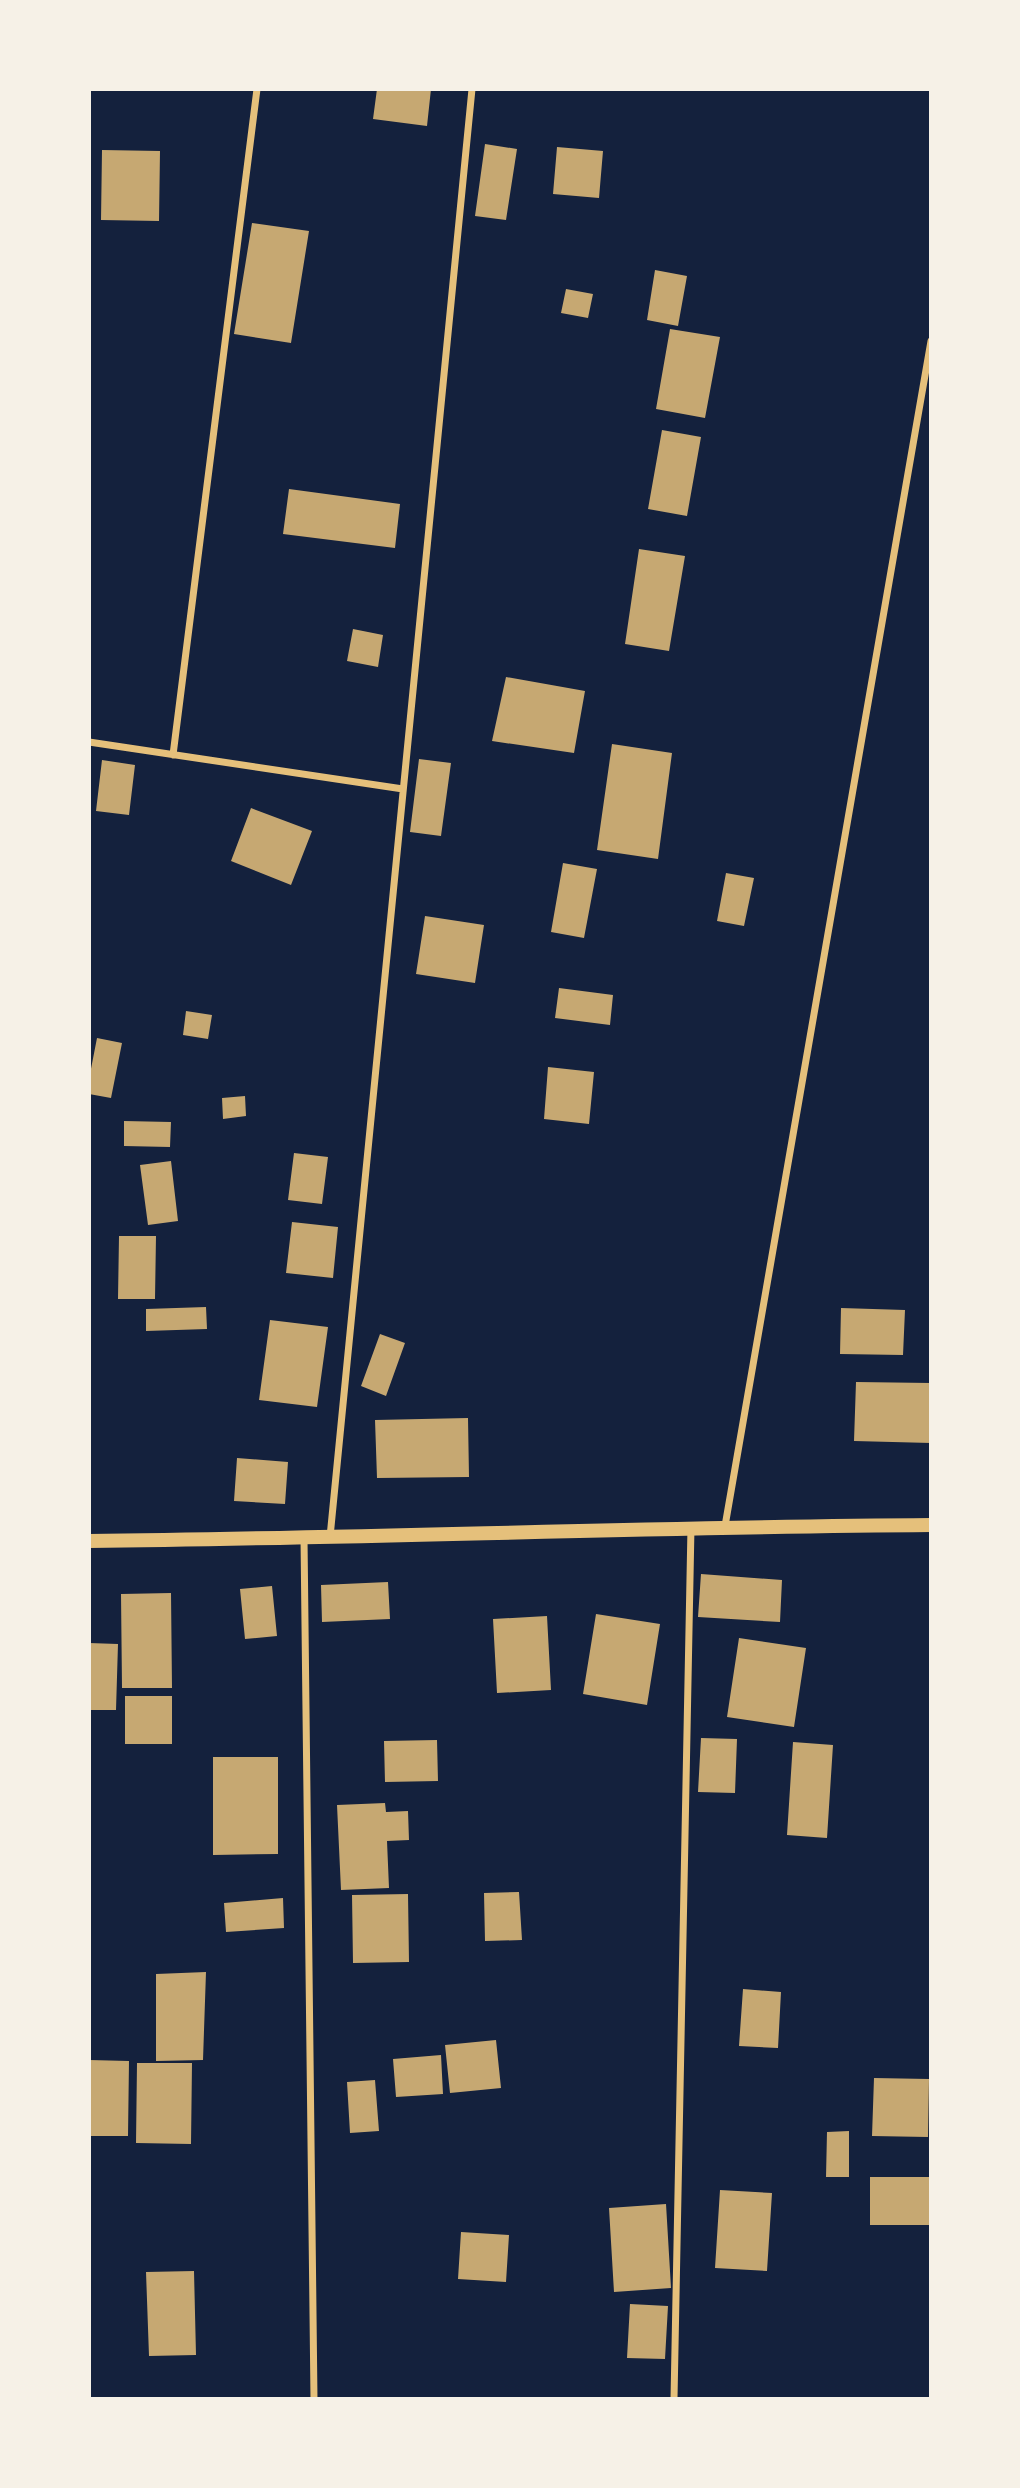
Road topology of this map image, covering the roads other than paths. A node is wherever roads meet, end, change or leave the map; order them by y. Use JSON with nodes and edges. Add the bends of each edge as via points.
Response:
{"nodes":[{"id":1,"x":257,"y":89,"type":"edge"},
{"id":2,"x":472,"y":89,"type":"edge"},
{"id":3,"x":931,"y":341,"type":"edge"},
{"id":4,"x":89,"y":742,"type":"edge"},
{"id":5,"x":173,"y":755,"type":"junction"},
{"id":6,"x":403,"y":789,"type":"junction"},
{"id":7,"x":931,"y":1524,"type":"edge"},
{"id":8,"x":691,"y":1527,"type":"junction"},
{"id":9,"x":726,"y":1527,"type":"junction"},
{"id":10,"x":330,"y":1537,"type":"junction"},
{"id":11,"x":304,"y":1538,"type":"junction"},
{"id":12,"x":89,"y":1541,"type":"edge"},
{"id":13,"x":314,"y":2399,"type":"edge"},
{"id":14,"x":674,"y":2399,"type":"edge"}],
"edges":[{"from":1,"to":5,"type":"street"},
{"from":2,"to":6,"type":"street"},
{"from":3,"to":9,"type":"street"},
{"from":4,"to":5,"type":"street"},
{"from":5,"to":6,"type":"street"},
{"from":6,"to":10,"type":"street"},
{"from":7,"to":9,"type":"main road"},
{"from":8,"to":9,"type":"main road"},
{"from":8,"to":10,"type":"main road"},
{"from":8,"to":14,"type":"street"},
{"from":10,"to":11,"type":"main road"},
{"from":11,"to":12,"type":"main road"},
{"from":11,"to":13,"type":"street"}]}
